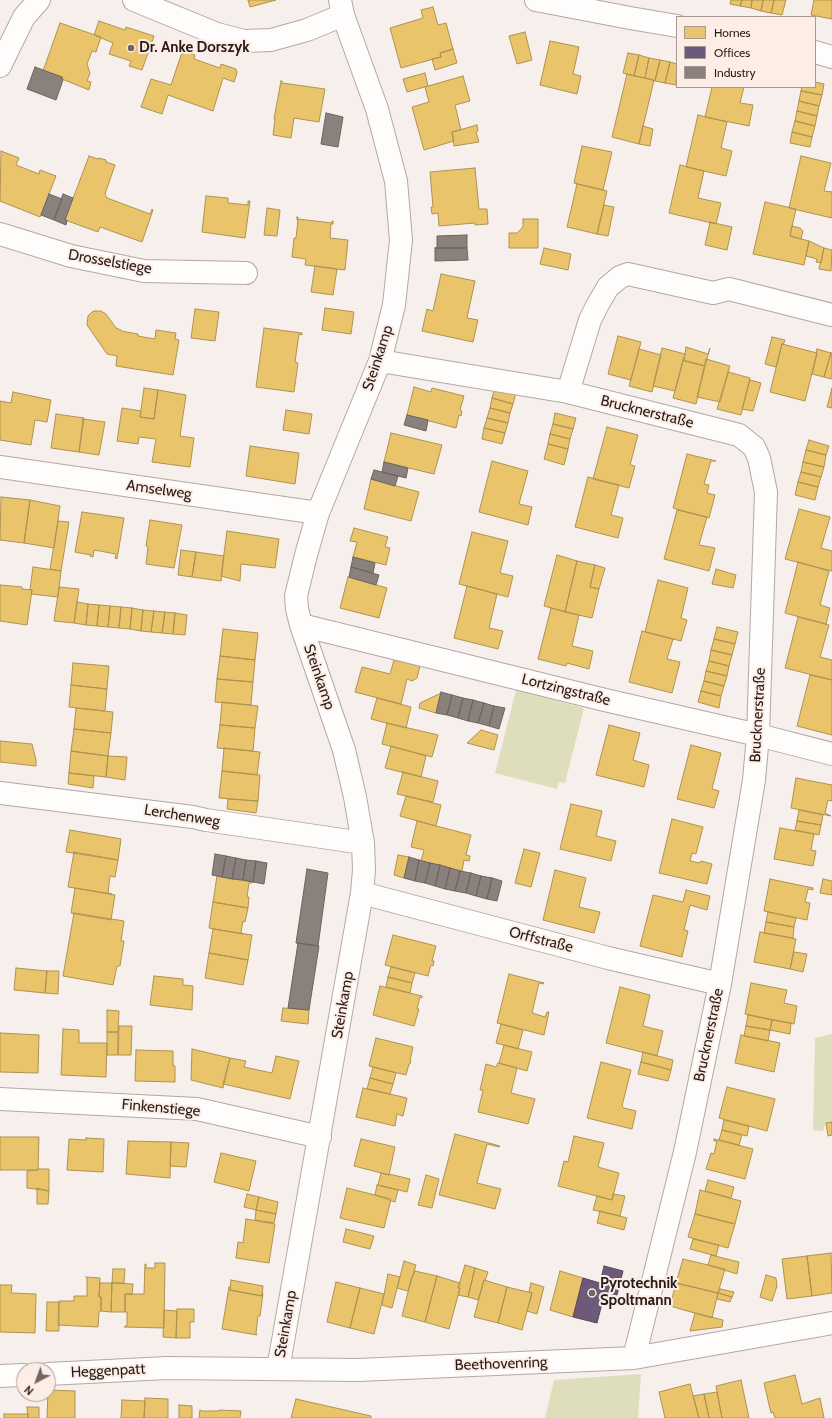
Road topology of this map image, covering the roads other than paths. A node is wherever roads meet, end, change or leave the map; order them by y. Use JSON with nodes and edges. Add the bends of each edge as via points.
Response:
{"nodes":[{"id":1,"x":39,"y":0,"type":"edge"},
{"id":2,"x":134,"y":0,"type":"edge"},
{"id":3,"x":536,"y":0,"type":"edge"},
{"id":4,"x":341,"y":7,"type":"edge"},
{"id":5,"x":676,"y":26,"type":"edge"},
{"id":6,"x":816,"y":52,"type":"edge"},
{"id":7,"x":832,"y":57,"type":"edge"},
{"id":8,"x":0,"y":66,"type":"edge"},
{"id":9,"x":0,"y":234,"type":"edge"},
{"id":10,"x":246,"y":273,"type":"dead end"},
{"id":11,"x":832,"y":315,"type":"edge"},
{"id":12,"x":380,"y":361,"type":"junction"},
{"id":13,"x":568,"y":392,"type":"junction"},
{"id":14,"x":0,"y":467,"type":"edge"},
{"id":15,"x":318,"y":513,"type":"junction"},
{"id":16,"x":300,"y":625,"type":"junction"},
{"id":17,"x":758,"y":735,"type":"junction"},
{"id":18,"x":832,"y":754,"type":"edge"},
{"id":19,"x":0,"y":792,"type":"edge"},
{"id":20,"x":363,"y":843,"type":"junction"},
{"id":21,"x":362,"y":893,"type":"junction"},
{"id":22,"x":720,"y":984,"type":"junction"},
{"id":23,"x":0,"y":1099,"type":"edge"},
{"id":24,"x":320,"y":1137,"type":"junction"},
{"id":25,"x":832,"y":1323,"type":"edge"},
{"id":26,"x":634,"y":1358,"type":"junction"},
{"id":27,"x":167,"y":1368,"type":"joint"},
{"id":28,"x":278,"y":1369,"type":"junction"},
{"id":29,"x":56,"y":1374,"type":"edge"},
{"id":30,"x":16,"y":1375,"type":"edge"},
{"id":31,"x":0,"y":1376,"type":"edge"}],
"edges":[{"from":1,"to":8,"type":"street","via":[[24,17]]},
{"from":2,"to":4,"type":"street","via":[[217,34],[244,41],[271,40],[307,30]]},
{"from":3,"to":5,"type":"street"},
{"from":4,"to":12,"type":"street","name":"Steinkamp","via":[[377,109],[396,180],[401,240],[394,305]]},
{"from":6,"to":7,"type":"street"},
{"from":9,"to":10,"type":"street","name":"Drosselstiege","via":[[71,256],[144,271]]},
{"from":11,"to":13,"type":"street","via":[[729,289],[713,293],[628,274],[608,287],[598,304],[590,320]]},
{"from":12,"to":13,"type":"street","name":"Brucknerstraße"},
{"from":12,"to":15,"type":"street","name":"Steinkamp"},
{"from":13,"to":17,"type":"street","name":"Brucknerstraße","via":[[739,435],[754,447],[766,492]]},
{"from":14,"to":15,"type":"street","name":"Amselweg"},
{"from":15,"to":16,"type":"street","name":"Steinkamp","via":[[296,596]]},
{"from":16,"to":17,"type":"street","name":"Lortzingstraße"},
{"from":16,"to":20,"type":"street","name":"Steinkamp","via":[[344,750]]},
{"from":17,"to":18,"type":"street","name":"Lortzingstraße"},
{"from":17,"to":22,"type":"street","name":"Brucknerstraße","via":[[754,780]]},
{"from":19,"to":20,"type":"street","name":"Lerchenweg","via":[[193,817]]},
{"from":20,"to":21,"type":"street","name":"Steinkamp"},
{"from":21,"to":22,"type":"street","name":"Orffstraße","via":[[601,956]]},
{"from":21,"to":24,"type":"street","name":"Steinkamp"},
{"from":22,"to":26,"type":"street","name":"Brucknerstraße","via":[[684,1152]]},
{"from":23,"to":24,"type":"street","name":"Finkenstiege","via":[[196,1109]]},
{"from":24,"to":28,"type":"street","name":"Steinkamp"},
{"from":25,"to":26,"type":"street","name":"Beethovenring"},
{"from":26,"to":28,"type":"street","name":"Beethovenring","via":[[358,1370]]},
{"from":27,"to":28,"type":"street","name":"Beethovenring"},
{"from":27,"to":29,"type":"street","name":"Heggenpatt"},
{"from":30,"to":31,"type":"street"}]}
